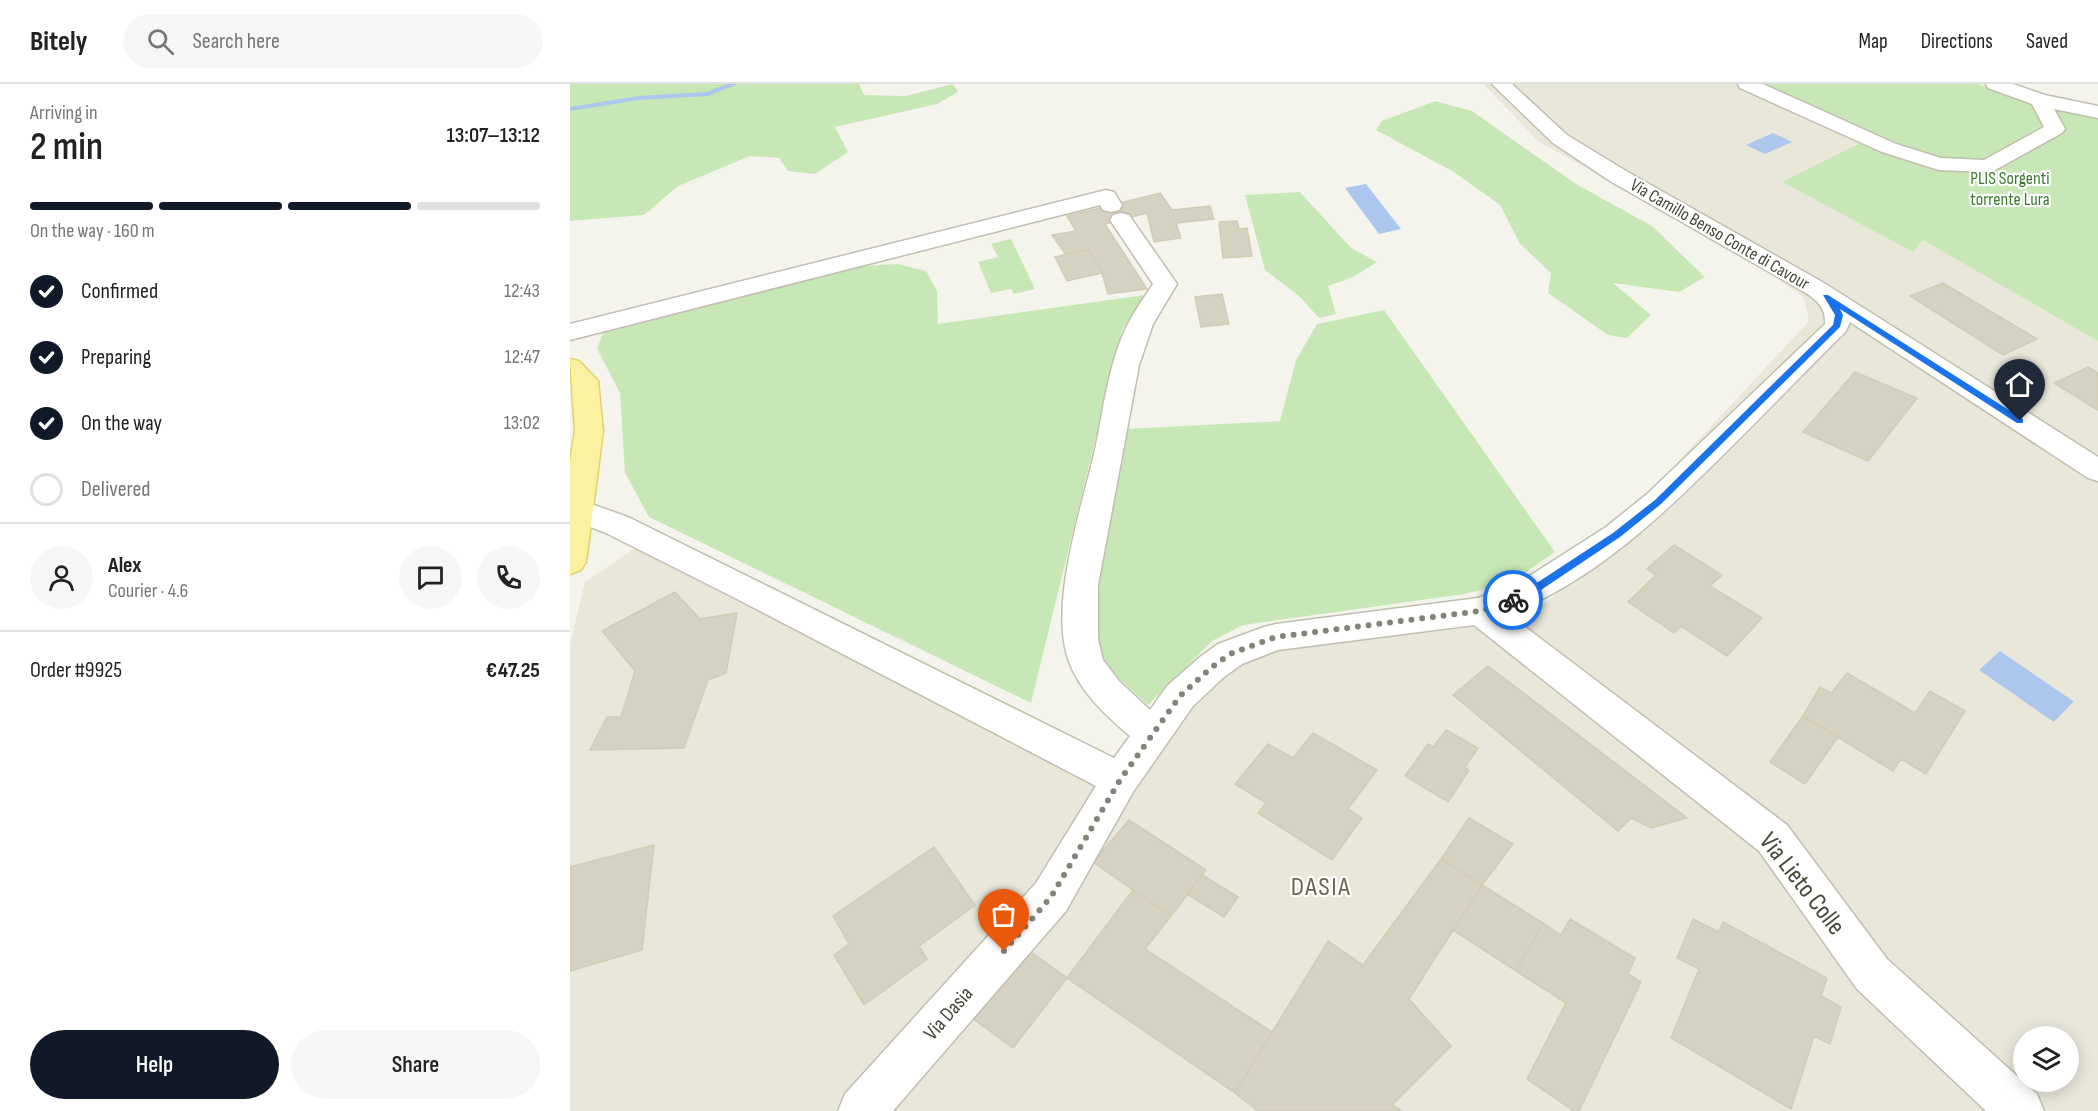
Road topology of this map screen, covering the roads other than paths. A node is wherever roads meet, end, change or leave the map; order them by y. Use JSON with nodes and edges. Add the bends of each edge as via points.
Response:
{"nodes":[{"id":1,"x":1501,"y":84,"type":"edge"},
{"id":2,"x":1747,"y":84,"type":"edge"},
{"id":3,"x":1995,"y":84,"type":"edge"},
{"id":4,"x":2040,"y":100,"type":"junction"},
{"id":5,"x":2098,"y":112,"type":"edge"},
{"id":6,"x":1826,"y":296,"type":"junction"},
{"id":7,"x":570,"y":332,"type":"edge"},
{"id":8,"x":570,"y":368,"type":"edge"},
{"id":9,"x":2098,"y":471,"type":"edge"},
{"id":10,"x":577,"y":510,"type":"junction"},
{"id":11,"x":570,"y":562,"type":"edge"},
{"id":12,"x":1480,"y":611,"type":"junction"},
{"id":13,"x":1153,"y":734,"type":"junction"},
{"id":14,"x":1120,"y":780,"type":"junction"},
{"id":15,"x":862,"y":1111,"type":"edge"},
{"id":16,"x":2020,"y":1111,"type":"edge"}],
"edges":[{"from":1,"to":6,"type":"street","name":"Via Camillo Benso Conte di Cavour","via":[[1560,139]]},
{"from":2,"to":4,"type":"street","via":[[1889,148],[1940,164],[1965,166],[1988,166],[2055,129]]},
{"from":3,"to":4,"type":"street"},
{"from":4,"to":5,"type":"street"},
{"from":6,"to":9,"type":"street","name":"Via Camillo Benso Conte di Cavour"},
{"from":6,"to":12,"type":"street","name":"Via Dasia","via":[[1839,315],[1837,326],[1658,502],[1617,535],[1529,593]]},
{"from":7,"to":13,"type":"street","via":[[1106,197],[1165,284],[1142,321],[1128,358],[1084,571],[1080,633],[1085,659],[1096,679],[1118,705]]},
{"from":8,"to":10,"type":"main road","via":[[584,381],[589,432]]},
{"from":10,"to":11,"type":"main road"},
{"from":10,"to":14,"type":"street","via":[[617,525],[739,585]]},
{"from":12,"to":13,"type":"street","name":"Via Dasia","via":[[1276,637],[1252,644],[1230,654],[1180,696]]},
{"from":12,"to":16,"type":"street","name":"Via Lieto Colle","via":[[1773,838],[1872,974]]},
{"from":13,"to":14,"type":"street","name":"Via Dasia"},
{"from":14,"to":15,"type":"street","name":"Via Dasia","via":[[1051,897]]}]}
